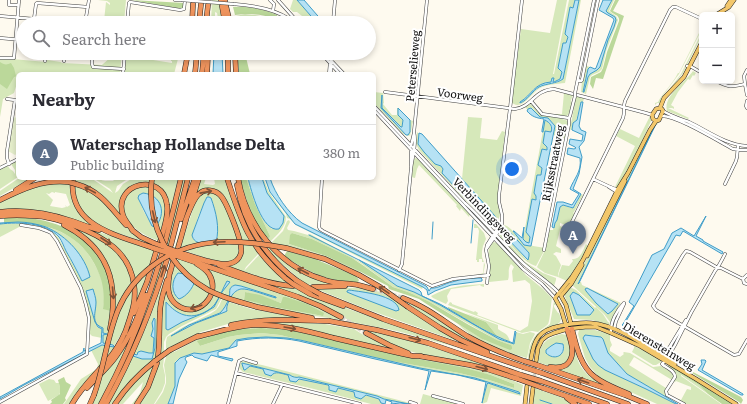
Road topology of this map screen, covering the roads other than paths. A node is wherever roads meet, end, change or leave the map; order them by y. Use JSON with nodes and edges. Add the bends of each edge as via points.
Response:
{"nodes":[{"id":1,"x":8,"y":0,"type":"edge"},
{"id":2,"x":19,"y":0,"type":"edge"},
{"id":3,"x":89,"y":0,"type":"edge"},
{"id":4,"x":175,"y":0,"type":"edge"},
{"id":5,"x":181,"y":0,"type":"edge"},
{"id":6,"x":185,"y":0,"type":"edge"},
{"id":7,"x":270,"y":0,"type":"edge"},
{"id":8,"x":278,"y":0,"type":"edge"},
{"id":9,"x":335,"y":0,"type":"edge"},
{"id":10,"x":427,"y":0,"type":"edge"},
{"id":11,"x":522,"y":0,"type":"edge"},
{"id":12,"x":594,"y":0,"type":"edge"},
{"id":13,"x":598,"y":0,"type":"edge"},
{"id":14,"x":731,"y":0,"type":"edge"},
{"id":15,"x":734,"y":0,"type":"edge"},
{"id":16,"x":210,"y":2,"type":"edge"},
{"id":17,"x":223,"y":2,"type":"edge"},
{"id":18,"x":193,"y":4,"type":"dead end"},
{"id":19,"x":201,"y":4,"type":"dead end"},
{"id":20,"x":18,"y":5,"type":"junction"},
{"id":21,"x":88,"y":7,"type":"junction"},
{"id":22,"x":725,"y":9,"type":"junction"},
{"id":23,"x":273,"y":11,"type":"junction"},
{"id":24,"x":720,"y":12,"type":"edge"},
{"id":25,"x":0,"y":16,"type":"edge"},
{"id":26,"x":17,"y":16,"type":"edge"},
{"id":27,"x":34,"y":16,"type":"edge"},
{"id":28,"x":86,"y":16,"type":"edge"},
{"id":29,"x":128,"y":16,"type":"edge"},
{"id":30,"x":192,"y":16,"type":"edge"},
{"id":31,"x":200,"y":16,"type":"edge"},
{"id":32,"x":207,"y":16,"type":"edge"},
{"id":33,"x":209,"y":16,"type":"edge"},
{"id":34,"x":224,"y":16,"type":"edge"},
{"id":35,"x":228,"y":16,"type":"edge"},
{"id":36,"x":284,"y":16,"type":"edge"},
{"id":37,"x":292,"y":16,"type":"edge"},
{"id":38,"x":334,"y":16,"type":"edge"},
{"id":39,"x":16,"y":17,"type":"edge"},
{"id":40,"x":699,"y":18,"type":"edge"},
{"id":41,"x":0,"y":38,"type":"edge"},
{"id":42,"x":16,"y":40,"type":"joint"},
{"id":43,"x":699,"y":44,"type":"edge"},
{"id":44,"x":699,"y":48,"type":"edge"},
{"id":45,"x":0,"y":58,"type":"edge"},
{"id":46,"x":92,"y":60,"type":"edge"},
{"id":47,"x":124,"y":60,"type":"edge"},
{"id":48,"x":186,"y":60,"type":"edge"},
{"id":49,"x":196,"y":60,"type":"edge"},
{"id":50,"x":203,"y":60,"type":"edge"},
{"id":51,"x":208,"y":60,"type":"edge"},
{"id":52,"x":228,"y":60,"type":"edge"},
{"id":53,"x":235,"y":60,"type":"edge"},
{"id":54,"x":331,"y":62,"type":"junction"},
{"id":55,"x":689,"y":67,"type":"junction"},
{"id":56,"x":122,"y":69,"type":"junction"},
{"id":57,"x":335,"y":69,"type":"junction"},
{"id":58,"x":331,"y":70,"type":"joint"},
{"id":59,"x":747,"y":70,"type":"edge"},
{"id":60,"x":123,"y":72,"type":"edge"},
{"id":61,"x":183,"y":72,"type":"edge"},
{"id":62,"x":195,"y":72,"type":"edge"},
{"id":63,"x":202,"y":72,"type":"edge"},
{"id":64,"x":207,"y":72,"type":"edge"},
{"id":65,"x":228,"y":72,"type":"edge"},
{"id":66,"x":236,"y":72,"type":"edge"},
{"id":67,"x":330,"y":72,"type":"edge"},
{"id":68,"x":338,"y":72,"type":"edge"},
{"id":69,"x":342,"y":72,"type":"edge"},
{"id":70,"x":699,"y":72,"type":"edge"},
{"id":71,"x":578,"y":80,"type":"junction"},
{"id":72,"x":722,"y":84,"type":"edge"},
{"id":73,"x":745,"y":84,"type":"junction"},
{"id":74,"x":385,"y":92,"type":"dead end"},
{"id":75,"x":747,"y":95,"type":"edge"},
{"id":76,"x":418,"y":97,"type":"junction"},
{"id":77,"x":7,"y":99,"type":"dead end"},
{"id":78,"x":531,"y":101,"type":"junction"},
{"id":79,"x":747,"y":102,"type":"edge"},
{"id":80,"x":624,"y":107,"type":"junction"},
{"id":81,"x":376,"y":108,"type":"edge"},
{"id":82,"x":747,"y":108,"type":"edge"},
{"id":83,"x":510,"y":109,"type":"junction"},
{"id":84,"x":662,"y":109,"type":"junction"},
{"id":85,"x":376,"y":112,"type":"edge"},
{"id":86,"x":662,"y":116,"type":"junction"},
{"id":87,"x":654,"y":117,"type":"junction"},
{"id":88,"x":569,"y":118,"type":"junction"},
{"id":89,"x":414,"y":132,"type":"junction"},
{"id":90,"x":412,"y":140,"type":"junction"},
{"id":91,"x":408,"y":142,"type":"junction"},
{"id":92,"x":738,"y":146,"type":"junction"},
{"id":93,"x":747,"y":146,"type":"edge"},
{"id":94,"x":413,"y":149,"type":"junction"},
{"id":95,"x":737,"y":150,"type":"junction"},
{"id":96,"x":747,"y":150,"type":"edge"},
{"id":97,"x":417,"y":156,"type":"junction"},
{"id":98,"x":413,"y":157,"type":"junction"},
{"id":99,"x":16,"y":160,"type":"edge"},
{"id":100,"x":8,"y":162,"type":"junction"},
{"id":101,"x":411,"y":166,"type":"junction"},
{"id":102,"x":0,"y":168,"type":"edge"},
{"id":103,"x":593,"y":179,"type":"junction"},
{"id":104,"x":32,"y":180,"type":"edge"},
{"id":105,"x":74,"y":180,"type":"edge"},
{"id":106,"x":152,"y":180,"type":"edge"},
{"id":107,"x":181,"y":180,"type":"edge"},
{"id":108,"x":188,"y":180,"type":"edge"},
{"id":109,"x":194,"y":180,"type":"edge"},
{"id":110,"x":198,"y":180,"type":"edge"},
{"id":111,"x":228,"y":180,"type":"edge"},
{"id":112,"x":237,"y":180,"type":"edge"},
{"id":113,"x":238,"y":180,"type":"edge"},
{"id":114,"x":322,"y":180,"type":"edge"},
{"id":115,"x":725,"y":184,"type":"dead end"},
{"id":116,"x":618,"y":191,"type":"junction"},
{"id":117,"x":0,"y":200,"type":"edge"},
{"id":118,"x":0,"y":212,"type":"edge"},
{"id":119,"x":0,"y":216,"type":"edge"},
{"id":120,"x":30,"y":216,"type":"junction"},
{"id":121,"x":185,"y":222,"type":"junction"},
{"id":122,"x":21,"y":225,"type":"dead end"},
{"id":123,"x":175,"y":230,"type":"junction"},
{"id":124,"x":568,"y":230,"type":"dead end"},
{"id":125,"x":133,"y":231,"type":"junction"},
{"id":126,"x":110,"y":233,"type":"junction"},
{"id":127,"x":494,"y":235,"type":"junction"},
{"id":128,"x":160,"y":247,"type":"junction"},
{"id":129,"x":544,"y":250,"type":"dead end"},
{"id":130,"x":178,"y":253,"type":"junction"},
{"id":131,"x":726,"y":254,"type":"dead end"},
{"id":132,"x":193,"y":261,"type":"junction"},
{"id":133,"x":207,"y":261,"type":"junction"},
{"id":134,"x":157,"y":268,"type":"junction"},
{"id":135,"x":718,"y":268,"type":"junction"},
{"id":136,"x":399,"y":270,"type":"junction"},
{"id":137,"x":170,"y":271,"type":"junction"},
{"id":138,"x":488,"y":275,"type":"junction"},
{"id":139,"x":747,"y":275,"type":"edge"},
{"id":140,"x":743,"y":280,"type":"junction"},
{"id":141,"x":488,"y":283,"type":"dead end"},
{"id":142,"x":747,"y":284,"type":"edge"},
{"id":143,"x":293,"y":286,"type":"dead end"},
{"id":144,"x":313,"y":287,"type":"dead end"},
{"id":145,"x":560,"y":294,"type":"junction"},
{"id":146,"x":403,"y":298,"type":"tunnel mouth"},
{"id":147,"x":555,"y":298,"type":"junction"},
{"id":148,"x":341,"y":317,"type":"tunnel mouth"},
{"id":149,"x":383,"y":319,"type":"junction"},
{"id":150,"x":329,"y":321,"type":"junction"},
{"id":151,"x":569,"y":326,"type":"junction"},
{"id":152,"x":684,"y":326,"type":"junction"},
{"id":153,"x":612,"y":330,"type":"junction"},
{"id":154,"x":125,"y":333,"type":"junction"},
{"id":155,"x":366,"y":333,"type":"tunnel mouth"},
{"id":156,"x":196,"y":336,"type":"junction"},
{"id":157,"x":747,"y":340,"type":"edge"},
{"id":158,"x":108,"y":346,"type":"junction"},
{"id":159,"x":158,"y":356,"type":"dead end"},
{"id":160,"x":421,"y":356,"type":"junction"},
{"id":161,"x":503,"y":360,"type":"junction"},
{"id":162,"x":664,"y":360,"type":"junction"},
{"id":163,"x":534,"y":361,"type":"junction"},
{"id":164,"x":157,"y":363,"type":"dead end"},
{"id":165,"x":256,"y":363,"type":"dead end"},
{"id":166,"x":543,"y":366,"type":"junction"},
{"id":167,"x":236,"y":373,"type":"junction"},
{"id":168,"x":282,"y":385,"type":"junction"},
{"id":169,"x":527,"y":386,"type":"tunnel mouth"},
{"id":170,"x":533,"y":388,"type":"tunnel mouth"},
{"id":171,"x":543,"y":388,"type":"junction"},
{"id":172,"x":433,"y":396,"type":"dead end"},
{"id":173,"x":340,"y":399,"type":"junction"},
{"id":174,"x":0,"y":402,"type":"edge"},
{"id":175,"x":410,"y":402,"type":"dead end"},
{"id":176,"x":72,"y":404,"type":"edge"},
{"id":177,"x":90,"y":404,"type":"edge"},
{"id":178,"x":101,"y":404,"type":"edge"},
{"id":179,"x":106,"y":404,"type":"edge"},
{"id":180,"x":114,"y":404,"type":"edge"},
{"id":181,"x":138,"y":404,"type":"edge"},
{"id":182,"x":228,"y":404,"type":"edge"},
{"id":183,"x":273,"y":404,"type":"edge"},
{"id":184,"x":339,"y":404,"type":"edge"},
{"id":185,"x":360,"y":404,"type":"edge"},
{"id":186,"x":416,"y":404,"type":"edge"},
{"id":187,"x":463,"y":404,"type":"edge"},
{"id":188,"x":525,"y":404,"type":"edge"},
{"id":189,"x":531,"y":404,"type":"edge"},
{"id":190,"x":575,"y":404,"type":"edge"},
{"id":191,"x":589,"y":404,"type":"edge"},
{"id":192,"x":607,"y":404,"type":"edge"},
{"id":193,"x":628,"y":404,"type":"edge"},
{"id":194,"x":647,"y":404,"type":"edge"},
{"id":195,"x":684,"y":404,"type":"edge"},
{"id":196,"x":736,"y":404,"type":"edge"}],
"edges":[{"from":1,"to":20,"type":"street","via":[[9,4]]},
{"from":2,"to":20,"type":"street"},
{"from":3,"to":21,"type":"street"},
{"from":4,"to":5,"type":"street"},
{"from":5,"to":23,"type":"street","bridge":true,"via":[[234,4]]},
{"from":6,"to":29,"type":"street","via":[[185,7],[182,10],[130,2]]},
{"from":7,"to":23,"type":"street","via":[[274,4]]},
{"from":8,"to":37,"type":"street"},
{"from":9,"to":38,"type":"street"},
{"from":10,"to":76,"type":"street","name":"Peterselieweg"},
{"from":11,"to":83,"type":"street"},
{"from":12,"to":71,"type":"street","name":"Rijksstraatweg"},
{"from":13,"to":71,"type":"street","name":"Rijksstraatweg","via":[[582,80]]},
{"from":14,"to":22,"type":"main road"},
{"from":15,"to":22,"type":"main road"},
{"from":16,"to":32,"type":"highway"},
{"from":16,"to":33,"type":"highway"},
{"from":17,"to":34,"type":"highway"},
{"from":17,"to":35,"type":"highway"},
{"from":18,"to":30,"type":"highway"},
{"from":19,"to":31,"type":"highway"},
{"from":20,"to":26,"type":"street"},
{"from":21,"to":27,"type":"street","via":[[37,3]]},
{"from":21,"to":28,"type":"street"},
{"from":22,"to":24,"type":"main road"},
{"from":23,"to":36,"type":"street"},
{"from":25,"to":39,"type":"street"},
{"from":40,"to":80,"type":"street","via":[[676,7],[671,9]]},
{"from":41,"to":42,"type":"street"},
{"from":42,"to":45,"type":"street","via":[[14,58]]},
{"from":43,"to":55,"type":"main road"},
{"from":44,"to":55,"type":"main road"},
{"from":46,"to":56,"type":"street","via":[[93,66]]},
{"from":47,"to":56,"type":"street"},
{"from":48,"to":61,"type":"highway"},
{"from":49,"to":62,"type":"highway"},
{"from":50,"to":63,"type":"highway"},
{"from":51,"to":64,"type":"highway"},
{"from":52,"to":65,"type":"highway"},
{"from":53,"to":66,"type":"highway"},
{"from":54,"to":57,"type":"street"},
{"from":54,"to":58,"type":"street"},
{"from":54,"to":67,"type":"street"},
{"from":54,"to":69,"type":"street"},
{"from":55,"to":70,"type":"street"},
{"from":55,"to":84,"type":"main road","via":[[664,98]]},
{"from":56,"to":60,"type":"street"},
{"from":57,"to":58,"type":"street"},
{"from":57,"to":68,"type":"street"},
{"from":59,"to":73,"type":"street","via":[[744,76]]},
{"from":71,"to":88,"type":"street","name":"Rijksstraatweg"},
{"from":72,"to":73,"type":"street","via":[[731,87]]},
{"from":73,"to":75,"type":"street"},
{"from":74,"to":76,"type":"street","name":"Voorweg"},
{"from":76,"to":83,"type":"street","name":"Voorweg"},
{"from":76,"to":89,"type":"street","name":"Peterselieweg"},
{"from":77,"to":100,"type":"street","via":[[15,100],[7,151]]},
{"from":78,"to":80,"type":"street","name":"Voorweg","via":[[541,93],[554,89]]},
{"from":78,"to":83,"type":"street","name":"Voorweg","via":[[519,109]]},
{"from":78,"to":88,"type":"street","via":[[542,114]]},
{"from":79,"to":82,"type":"street"},
{"from":80,"to":87,"type":"street","name":"Voorweg"},
{"from":80,"to":103,"type":"street","via":[[623,118]]},
{"from":81,"to":91,"type":"street","name":"Verbindingsweg"},
{"from":83,"to":127,"type":"street","via":[[499,195],[502,218]]},
{"from":84,"to":86,"type":"main road"},
{"from":84,"to":87,"type":"main road","via":[[656,109]]},
{"from":84,"to":92,"type":"street"},
{"from":85,"to":94,"type":"street","name":"Verbindingsweg"},
{"from":86,"to":87,"type":"main road","via":[[659,120]]},
{"from":86,"to":95,"type":"street","via":[[687,124]]},
{"from":87,"to":116,"type":"main road","via":[[650,130]]},
{"from":88,"to":129,"type":"street","name":"Rijksstraatweg"},
{"from":89,"to":90,"type":"street","name":"Peterselieweg"},
{"from":89,"to":94,"type":"street","name":"Peterselieweg"},
{"from":90,"to":91,"type":"street"},
{"from":90,"to":94,"type":"street","name":"Peterselieweg"},
{"from":91,"to":94,"type":"street","name":"Verbindingsweg"},
{"from":92,"to":93,"type":"street"},
{"from":92,"to":95,"type":"street"},
{"from":94,"to":97,"type":"street","name":"Verbindingsweg"},
{"from":94,"to":98,"type":"street"},
{"from":94,"to":101,"type":"street"},
{"from":94,"to":127,"type":"street","name":"Verbindingsweg"},
{"from":95,"to":96,"type":"street"},
{"from":95,"to":115,"type":"street","via":[[738,158]]},
{"from":97,"to":98,"type":"street"},
{"from":97,"to":127,"type":"street","name":"Verbindingsweg"},
{"from":98,"to":101,"type":"street"},
{"from":99,"to":100,"type":"street"},
{"from":100,"to":102,"type":"street"},
{"from":101,"to":136,"type":"street","via":[[402,264]]},
{"from":103,"to":116,"type":"street"},
{"from":103,"to":124,"type":"street"},
{"from":104,"to":117,"type":"highway"},
{"from":105,"to":126,"type":"highway","via":[[75,200],[81,212],[94,225]]},
{"from":106,"to":150,"type":"highway","one_way":true,"bridge":true,"via":[[151,203],[155,223],[172,257],[184,272],[216,294],[277,312]]},
{"from":107,"to":128,"type":"highway","via":[[175,206]]},
{"from":108,"to":123,"type":"highway"},
{"from":109,"to":123,"type":"highway"},
{"from":110,"to":121,"type":"highway"},
{"from":111,"to":149,"type":"highway","bridge":true,"via":[[237,210],[258,250],[285,278],[310,294]]},
{"from":112,"to":149,"type":"highway","bridge":true,"via":[[238,192],[252,230],[266,252],[280,266],[296,280],[320,294]]},
{"from":144,"to":113,"type":"highway","one_way":true,"via":[[355,286],[373,289],[334,282],[311,275],[292,265],[269,244],[258,229]]},
{"from":114,"to":136,"type":"street","via":[[319,228]]},
{"from":116,"to":145,"type":"main road","via":[[593,247],[569,287]]},
{"from":125,"to":117,"type":"highway","one_way":true,"bridge":true,"via":[[103,198],[69,182],[52,181],[37,184]]},
{"from":118,"to":126,"type":"highway","via":[[38,212]]},
{"from":119,"to":120,"type":"highway"},
{"from":120,"to":154,"type":"highway","one_way":true,"via":[[53,219],[83,230],[109,243],[122,256],[131,272],[135,292],[133,309]]},
{"from":120,"to":158,"type":"highway","one_way":true,"bridge":true,"via":[[64,225],[80,234],[94,247],[104,262],[112,281],[114,301]]},
{"from":121,"to":130,"type":"highway"},
{"from":121,"to":133,"type":"highway","one_way":true,"via":[[196,197],[201,193],[213,191],[222,198],[237,232],[241,252],[237,260],[229,264]]},
{"from":122,"to":174,"type":"street","via":[[48,231],[57,241],[81,288],[86,306],[89,318],[87,354]]},
{"from":179,"to":123,"type":"highway","one_way":true,"via":[[125,368],[144,322]]},
{"from":125,"to":128,"type":"highway"},
{"from":125,"to":128,"type":"highway","via":[[122,210],[124,196],[135,186],[144,184],[158,188],[167,203]]},
{"from":126,"to":128,"type":"highway"},
{"from":127,"to":138,"type":"street","via":[[486,253]]},
{"from":127,"to":145,"type":"street","name":"Verbindingsweg","via":[[525,266],[552,285]]},
{"from":127,"to":147,"type":"street","name":"Verbindingsweg","via":[[524,270]]},
{"from":128,"to":130,"type":"highway","bridge":true},
{"from":128,"to":134,"type":"highway"},
{"from":128,"to":154,"type":"highway"},
{"from":130,"to":132,"type":"highway"},
{"from":130,"to":133,"type":"highway"},
{"from":130,"to":137,"type":"highway"},
{"from":131,"to":135,"type":"street"},
{"from":132,"to":137,"type":"highway","one_way":true,"via":[[206,271],[212,284],[210,297],[201,306],[185,309],[171,299],[168,291]]},
{"from":132,"to":148,"type":"highway","via":[[298,297]]},
{"from":133,"to":143,"type":"highway","via":[[265,281]]},
{"from":134,"to":176,"type":"highway","via":[[122,348]]},
{"from":134,"to":178,"type":"highway","via":[[134,336]]},
{"from":135,"to":140,"type":"street"},
{"from":135,"to":152,"type":"street"},
{"from":135,"to":152,"type":"street","via":[[688,251],[684,253],[654,306],[656,310]]},
{"from":136,"to":138,"type":"street","via":[[432,286],[454,279]]},
{"from":137,"to":159,"type":"highway","via":[[161,303]]},
{"from":138,"to":141,"type":"street"},
{"from":139,"to":140,"type":"street"},
{"from":140,"to":142,"type":"street"},
{"from":145,"to":147,"type":"main road"},
{"from":145,"to":151,"type":"main road","name":"Verbindingsweg","via":[[566,306]]},
{"from":146,"to":163,"type":"highway","bridge":true,"via":[[428,310],[478,342],[524,361]]},
{"from":147,"to":151,"type":"main road","name":"Verbindingsweg"},
{"from":149,"to":161,"type":"highway"},
{"from":150,"to":156,"type":"highway","via":[[247,322]]},
{"from":150,"to":192,"type":"highway","one_way":true,"bridge":true,"via":[[428,343]]},
{"from":151,"to":153,"type":"main road","name":"Dierensteinweg"},
{"from":151,"to":163,"type":"main road","name":"Dierensteinweg","via":[[542,340]]},
{"from":151,"to":166,"type":"highway","via":[[572,349],[570,360],[559,368]]},
{"from":151,"to":194,"type":"highway","via":[[581,358],[591,374]]},
{"from":152,"to":157,"type":"street","via":[[734,355],[739,354]]},
{"from":152,"to":162,"type":"street"},
{"from":153,"to":153,"type":"street","via":[[616,321],[624,303],[616,315]]},
{"from":153,"to":162,"type":"main road","name":"Dierensteinweg","via":[[646,345]]},
{"from":154,"to":176,"type":"highway","via":[[110,358]]},
{"from":155,"to":160,"type":"highway","via":[[402,351]]},
{"from":156,"to":160,"type":"highway","one_way":true,"via":[[242,326],[276,326]]},
{"from":156,"to":180,"type":"highway","bridge":true,"via":[[170,350],[145,369]]},
{"from":161,"to":158,"type":"highway","one_way":true,"bridge":true,"via":[[455,337],[427,321],[386,291],[325,259],[286,248],[222,242],[181,249],[148,269],[121,304]]},
{"from":158,"to":177,"type":"highway","bridge":true},
{"from":160,"to":171,"type":"highway","one_way":true,"bridge":true,"via":[[491,370]]},
{"from":161,"to":193,"type":"highway","bridge":true},
{"from":162,"to":195,"type":"street","via":[[675,375],[666,394]]},
{"from":162,"to":196,"type":"main road","name":"Dierensteinweg"},
{"from":163,"to":166,"type":"highway","bridge":true},
{"from":164,"to":181,"type":"highway"},
{"from":165,"to":167,"type":"street","via":[[240,360]]},
{"from":194,"to":166,"type":"highway","one_way":true},
{"from":167,"to":168,"type":"street"},
{"from":167,"to":182,"type":"street"},
{"from":168,"to":173,"type":"street"},
{"from":168,"to":183,"type":"street"},
{"from":169,"to":188,"type":"main road"},
{"from":170,"to":189,"type":"main road"},
{"from":171,"to":190,"type":"highway"},
{"from":171,"to":191,"type":"highway"},
{"from":172,"to":187,"type":"street"},
{"from":173,"to":184,"type":"street"},
{"from":173,"to":185,"type":"street"},
{"from":175,"to":186,"type":"street"}]}
